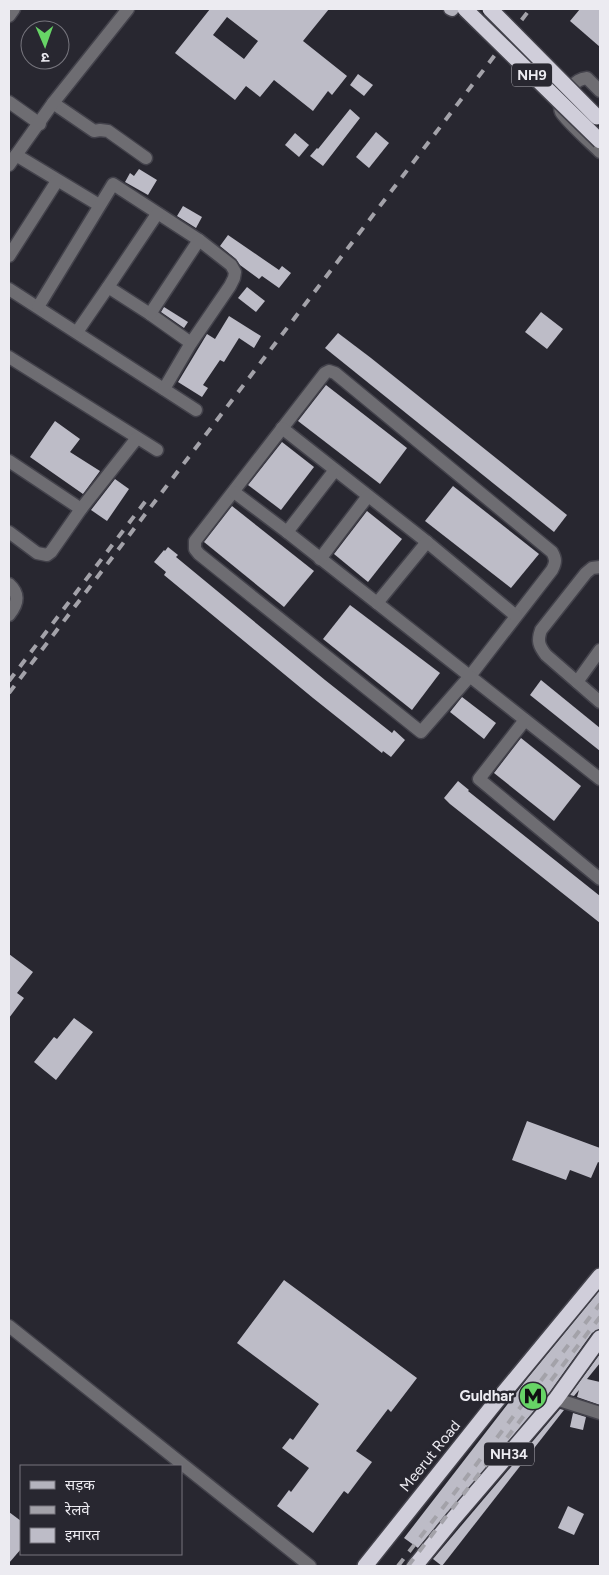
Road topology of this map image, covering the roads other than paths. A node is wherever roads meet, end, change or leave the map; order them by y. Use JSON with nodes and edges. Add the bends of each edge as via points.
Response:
{"nodes":[{"id":1,"x":14,"y":9,"type":"edge"},
{"id":2,"x":128,"y":9,"type":"edge"},
{"id":3,"x":465,"y":9,"type":"edge"},
{"id":4,"x":490,"y":9,"type":"edge"},
{"id":5,"x":9,"y":16,"type":"edge"},
{"id":6,"x":600,"y":92,"type":"edge"},
{"id":7,"x":9,"y":102,"type":"edge"},
{"id":8,"x":53,"y":104,"type":"junction"},
{"id":9,"x":600,"y":120,"type":"edge"},
{"id":10,"x":40,"y":124,"type":"junction"},
{"id":11,"x":600,"y":141,"type":"edge"},
{"id":12,"x":600,"y":152,"type":"edge"},
{"id":13,"x":146,"y":158,"type":"dead end"},
{"id":14,"x":12,"y":160,"type":"edge"},
{"id":15,"x":57,"y":181,"type":"junction"},
{"id":16,"x":99,"y":205,"type":"junction"},
{"id":17,"x":157,"y":214,"type":"junction"},
{"id":18,"x":199,"y":240,"type":"junction"},
{"id":19,"x":9,"y":256,"type":"edge"},
{"id":20,"x":108,"y":287,"type":"junction"},
{"id":21,"x":9,"y":289,"type":"edge"},
{"id":22,"x":38,"y":307,"type":"junction"},
{"id":23,"x":150,"y":314,"type":"junction"},
{"id":24,"x":77,"y":332,"type":"junction"},
{"id":25,"x":190,"y":343,"type":"junction"},
{"id":26,"x":9,"y":357,"type":"edge"},
{"id":27,"x":164,"y":389,"type":"junction"},
{"id":28,"x":196,"y":410,"type":"dead end"},
{"id":29,"x":282,"y":428,"type":"junction"},
{"id":30,"x":137,"y":438,"type":"junction"},
{"id":31,"x":157,"y":450,"type":"dead end"},
{"id":32,"x":9,"y":461,"type":"edge"},
{"id":33,"x":335,"y":470,"type":"junction"},
{"id":34,"x":234,"y":492,"type":"junction"},
{"id":35,"x":368,"y":496,"type":"junction"},
{"id":36,"x":81,"y":509,"type":"junction"},
{"id":37,"x":9,"y":532,"type":"edge"},
{"id":38,"x":287,"y":532,"type":"junction"},
{"id":39,"x":427,"y":542,"type":"junction"},
{"id":40,"x":320,"y":559,"type":"junction"},
{"id":41,"x":600,"y":567,"type":"edge"},
{"id":42,"x":9,"y":584,"type":"edge"},
{"id":43,"x":377,"y":603,"type":"junction"},
{"id":44,"x":9,"y":615,"type":"edge"},
{"id":45,"x":516,"y":616,"type":"junction"},
{"id":46,"x":600,"y":650,"type":"edge"},
{"id":47,"x":470,"y":676,"type":"junction"},
{"id":48,"x":577,"y":682,"type":"junction"},
{"id":49,"x":600,"y":702,"type":"edge"},
{"id":50,"x":525,"y":720,"type":"junction"},
{"id":51,"x":600,"y":779,"type":"edge"},
{"id":52,"x":600,"y":880,"type":"edge"},
{"id":53,"x":600,"y":1276,"type":"edge"},
{"id":54,"x":9,"y":1326,"type":"edge"},
{"id":55,"x":600,"y":1338,"type":"edge"},
{"id":56,"x":556,"y":1399,"type":"junction"},
{"id":57,"x":600,"y":1413,"type":"edge"},
{"id":58,"x":310,"y":1566,"type":"edge"},
{"id":59,"x":365,"y":1566,"type":"edge"},
{"id":60,"x":415,"y":1566,"type":"edge"}],
"edges":[{"from":1,"to":5,"type":"street"},
{"from":2,"to":8,"type":"street"},
{"from":3,"to":11,"type":"highway","number":"NH9","bridge":true},
{"from":4,"to":9,"type":"highway","number":"NH9","bridge":true},
{"from":6,"to":12,"type":"street","via":[[587,78],[580,79],[564,93],[560,109]]},
{"from":7,"to":10,"type":"street"},
{"from":8,"to":10,"type":"street"},
{"from":8,"to":13,"type":"street","via":[[94,131],[108,132]]},
{"from":10,"to":14,"type":"street"},
{"from":14,"to":15,"type":"street"},
{"from":15,"to":16,"type":"street"},
{"from":15,"to":19,"type":"street"},
{"from":16,"to":17,"type":"street","via":[[113,184]]},
{"from":16,"to":22,"type":"street"},
{"from":17,"to":18,"type":"street"},
{"from":17,"to":20,"type":"street"},
{"from":18,"to":23,"type":"street"},
{"from":18,"to":25,"type":"street","via":[[231,265],[234,278]]},
{"from":20,"to":23,"type":"street"},
{"from":20,"to":24,"type":"street"},
{"from":21,"to":22,"type":"street"},
{"from":22,"to":24,"type":"street"},
{"from":23,"to":25,"type":"street"},
{"from":24,"to":27,"type":"street"},
{"from":25,"to":27,"type":"street"},
{"from":26,"to":30,"type":"street"},
{"from":27,"to":28,"type":"street"},
{"from":29,"to":33,"type":"street"},
{"from":29,"to":34,"type":"street"},
{"from":29,"to":45,"type":"street","via":[[326,373],[335,373],[552,552],[556,563]]},
{"from":30,"to":31,"type":"street"},
{"from":30,"to":36,"type":"street"},
{"from":32,"to":36,"type":"street"},
{"from":33,"to":35,"type":"street"},
{"from":33,"to":38,"type":"street"},
{"from":34,"to":38,"type":"street"},
{"from":34,"to":47,"type":"street","via":[[195,541],[195,550],[421,732]]},
{"from":35,"to":39,"type":"street"},
{"from":35,"to":40,"type":"street"},
{"from":36,"to":37,"type":"street","via":[[46,555],[37,553]]},
{"from":38,"to":40,"type":"street"},
{"from":39,"to":43,"type":"street"},
{"from":39,"to":45,"type":"street"},
{"from":40,"to":43,"type":"street"},
{"from":41,"to":48,"type":"street","via":[[586,573],[538,638],[546,655]]},
{"from":42,"to":44,"type":"street","via":[[17,600]]},
{"from":43,"to":47,"type":"street"},
{"from":45,"to":47,"type":"street"},
{"from":46,"to":48,"type":"street"},
{"from":47,"to":50,"type":"street"},
{"from":48,"to":49,"type":"street"},
{"from":50,"to":51,"type":"street"},
{"from":50,"to":52,"type":"street","via":[[479,779]]},
{"from":53,"to":59,"type":"highway","name":"Meerut Road","number":"NH34","via":[[424,1489]]},
{"from":54,"to":58,"type":"street"},
{"from":55,"to":56,"type":"highway","number":"NH34"},
{"from":56,"to":57,"type":"street"},
{"from":56,"to":60,"type":"highway","number":"NH34"}]}
